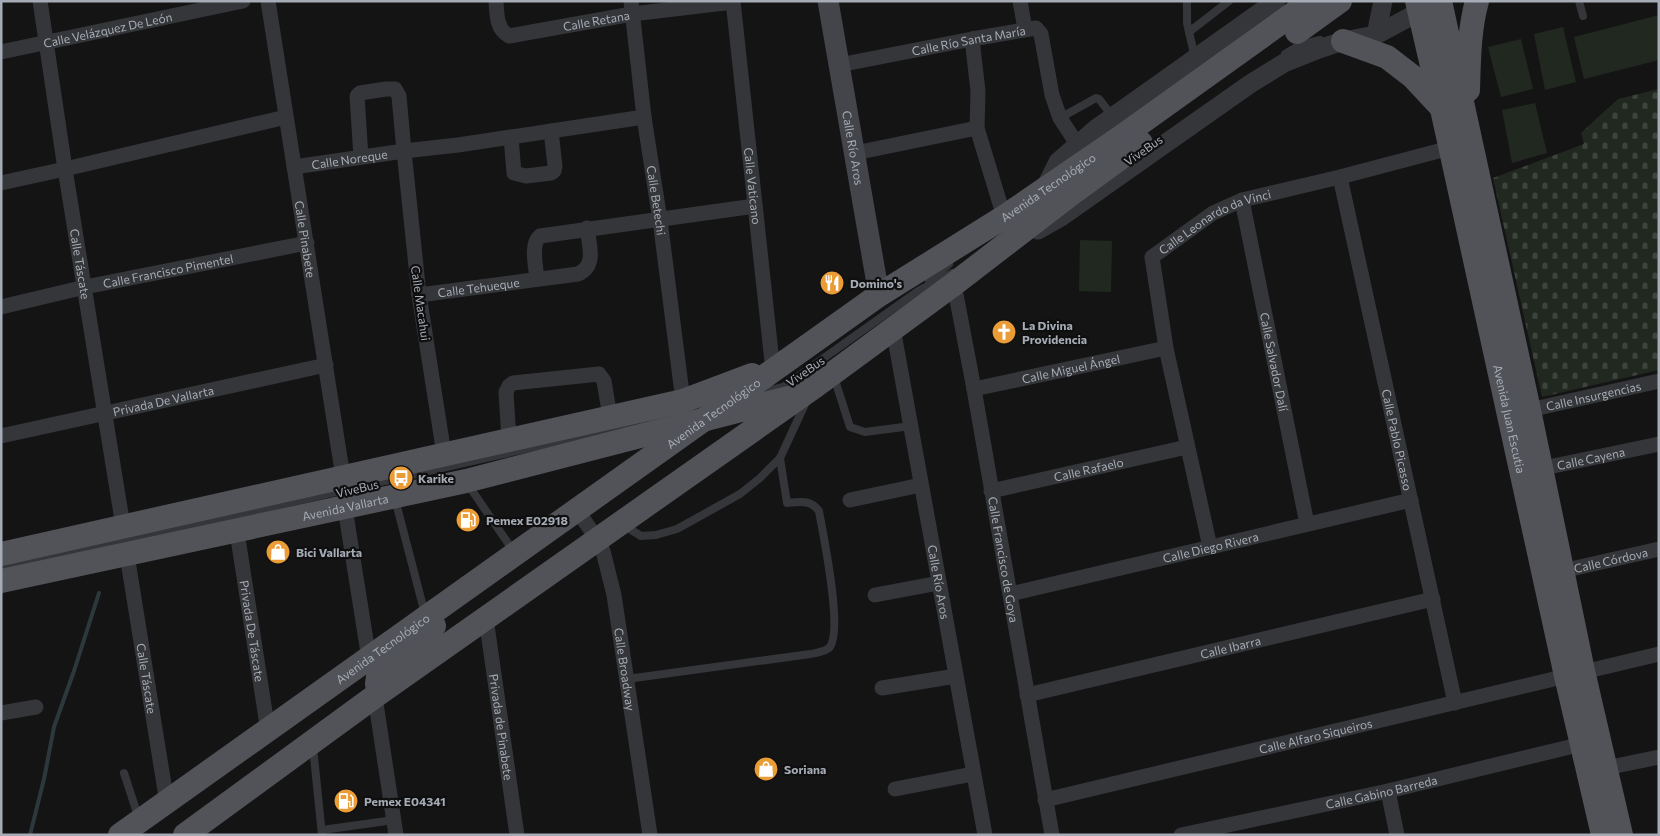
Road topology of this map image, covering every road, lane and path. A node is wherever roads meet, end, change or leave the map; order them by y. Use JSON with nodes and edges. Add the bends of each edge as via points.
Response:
{"nodes":[{"id":1,"x":40,"y":1,"type":"edge"},
{"id":2,"x":243,"y":1,"type":"edge"},
{"id":3,"x":268,"y":1,"type":"edge"},
{"id":4,"x":496,"y":1,"type":"edge"},
{"id":5,"x":828,"y":1,"type":"edge"},
{"id":6,"x":1020,"y":1,"type":"edge"},
{"id":7,"x":1187,"y":1,"type":"edge"},
{"id":8,"x":1229,"y":1,"type":"edge"},
{"id":9,"x":1276,"y":1,"type":"edge"},
{"id":10,"x":1312,"y":1,"type":"edge"},
{"id":11,"x":1340,"y":1,"type":"edge"},
{"id":12,"x":1383,"y":1,"type":"edge"},
{"id":13,"x":1477,"y":1,"type":"edge"},
{"id":14,"x":1579,"y":1,"type":"edge"},
{"id":15,"x":733,"y":2,"type":"edge"},
{"id":16,"x":1428,"y":4,"type":"edge"},
{"id":17,"x":631,"y":8,"type":"edge"},
{"id":18,"x":1583,"y":16,"type":"dead end"},
{"id":19,"x":1025,"y":29,"type":"junction"},
{"id":20,"x":1366,"y":31,"type":"junction"},
{"id":21,"x":1189,"y":32,"type":"junction"},
{"id":22,"x":972,"y":39,"type":"junction"},
{"id":23,"x":46,"y":42,"type":"junction"},
{"id":24,"x":1,"y":52,"type":"edge"},
{"id":25,"x":1195,"y":59,"type":"junction"},
{"id":26,"x":839,"y":64,"type":"junction"},
{"id":27,"x":1442,"y":109,"type":"junction"},
{"id":28,"x":644,"y":116,"type":"junction"},
{"id":29,"x":286,"y":117,"type":"junction"},
{"id":30,"x":1060,"y":118,"type":"junction"},
{"id":31,"x":1467,"y":126,"type":"junction"},
{"id":32,"x":977,"y":128,"type":"junction"},
{"id":33,"x":551,"y":131,"type":"junction"},
{"id":34,"x":510,"y":137,"type":"junction"},
{"id":35,"x":1113,"y":138,"type":"junction"},
{"id":36,"x":1077,"y":144,"type":"junction"},
{"id":37,"x":1450,"y":148,"type":"junction"},
{"id":38,"x":404,"y":151,"type":"junction"},
{"id":39,"x":855,"y":153,"type":"junction"},
{"id":40,"x":361,"y":157,"type":"junction"},
{"id":41,"x":294,"y":167,"type":"junction"},
{"id":42,"x":65,"y":169,"type":"junction"},
{"id":43,"x":1340,"y":177,"type":"junction"},
{"id":44,"x":1,"y":183,"type":"edge"},
{"id":45,"x":1046,"y":185,"type":"junction"},
{"id":46,"x":1242,"y":200,"type":"junction"},
{"id":47,"x":755,"y":206,"type":"junction"},
{"id":48,"x":1004,"y":217,"type":"junction"},
{"id":49,"x":660,"y":220,"type":"junction"},
{"id":50,"x":587,"y":228,"type":"junction"},
{"id":51,"x":1009,"y":242,"type":"junction"},
{"id":52,"x":307,"y":243,"type":"junction"},
{"id":53,"x":961,"y":254,"type":"dead end"},
{"id":54,"x":954,"y":260,"type":"dead end"},
{"id":55,"x":537,"y":279,"type":"junction"},
{"id":56,"x":954,"y":284,"type":"junction"},
{"id":57,"x":85,"y":287,"type":"junction"},
{"id":58,"x":918,"y":290,"type":"junction"},
{"id":59,"x":419,"y":295,"type":"junction"},
{"id":60,"x":879,"y":295,"type":"junction"},
{"id":61,"x":1,"y":307,"type":"edge"},
{"id":62,"x":893,"y":328,"type":"junction"},
{"id":63,"x":1166,"y":348,"type":"junction"},
{"id":64,"x":326,"y":365,"type":"junction"},
{"id":65,"x":773,"y":370,"type":"junction"},
{"id":66,"x":833,"y":373,"type":"junction"},
{"id":67,"x":1659,"y":380,"type":"edge"},
{"id":68,"x":974,"y":389,"type":"junction"},
{"id":69,"x":809,"y":390,"type":"junction"},
{"id":70,"x":1530,"y":410,"type":"junction"},
{"id":71,"x":700,"y":412,"type":"junction"},
{"id":72,"x":105,"y":414,"type":"junction"},
{"id":73,"x":610,"y":417,"type":"junction"},
{"id":74,"x":911,"y":426,"type":"junction"},
{"id":75,"x":1,"y":436,"type":"edge"},
{"id":76,"x":509,"y":440,"type":"junction"},
{"id":77,"x":1659,"y":444,"type":"edge"},
{"id":78,"x":1187,"y":447,"type":"junction"},
{"id":79,"x":444,"y":454,"type":"junction"},
{"id":80,"x":780,"y":458,"type":"junction"},
{"id":81,"x":1532,"y":471,"type":"junction"},
{"id":82,"x":343,"y":476,"type":"junction"},
{"id":83,"x":466,"y":482,"type":"junction"},
{"id":84,"x":921,"y":485,"type":"junction"},
{"id":85,"x":991,"y":491,"type":"junction"},
{"id":86,"x":395,"y":498,"type":"junction"},
{"id":87,"x":850,"y":500,"type":"dead end"},
{"id":88,"x":1411,"y":500,"type":"junction"},
{"id":89,"x":345,"y":508,"type":"junction"},
{"id":90,"x":578,"y":510,"type":"junction"},
{"id":91,"x":620,"y":523,"type":"junction"},
{"id":92,"x":1307,"y":524,"type":"junction"},
{"id":93,"x":123,"y":526,"type":"junction"},
{"id":94,"x":237,"y":532,"type":"junction"},
{"id":95,"x":597,"y":539,"type":"junction"},
{"id":96,"x":1210,"y":547,"type":"junction"},
{"id":97,"x":1659,"y":549,"type":"edge"},
{"id":98,"x":1,"y":554,"type":"edge"},
{"id":99,"x":515,"y":554,"type":"junction"},
{"id":100,"x":127,"y":555,"type":"junction"},
{"id":101,"x":1,"y":568,"type":"edge"},
{"id":102,"x":1562,"y":571,"type":"junction"},
{"id":103,"x":1,"y":581,"type":"edge"},
{"id":104,"x":939,"y":583,"type":"junction"},
{"id":105,"x":875,"y":594,"type":"dead end"},
{"id":106,"x":1010,"y":594,"type":"junction"},
{"id":107,"x":1433,"y":600,"type":"junction"},
{"id":108,"x":433,"y":613,"type":"junction"},
{"id":109,"x":486,"y":618,"type":"junction"},
{"id":110,"x":1659,"y":654,"type":"edge"},
{"id":111,"x":369,"y":659,"type":"junction"},
{"id":112,"x":1575,"y":674,"type":"junction"},
{"id":113,"x":956,"y":676,"type":"junction"},
{"id":114,"x":627,"y":679,"type":"junction"},
{"id":115,"x":882,"y":688,"type":"dead end"},
{"id":116,"x":1027,"y":695,"type":"junction"},
{"id":117,"x":375,"y":697,"type":"junction"},
{"id":118,"x":1455,"y":703,"type":"junction"},
{"id":119,"x":36,"y":707,"type":"dead end"},
{"id":120,"x":1,"y":714,"type":"edge"},
{"id":121,"x":268,"y":731,"type":"junction"},
{"id":122,"x":312,"y":742,"type":"junction"},
{"id":123,"x":1582,"y":744,"type":"junction"},
{"id":124,"x":1659,"y":757,"type":"edge"},
{"id":125,"x":1606,"y":768,"type":"junction"},
{"id":126,"x":124,"y":774,"type":"dead end"},
{"id":127,"x":974,"y":774,"type":"junction"},
{"id":128,"x":895,"y":788,"type":"dead end"},
{"id":129,"x":1388,"y":791,"type":"junction"},
{"id":130,"x":1045,"y":800,"type":"junction"},
{"id":131,"x":166,"y":803,"type":"junction"},
{"id":132,"x":394,"y":820,"type":"junction"},
{"id":133,"x":143,"y":828,"type":"edge"},
{"id":134,"x":322,"y":832,"type":"edge"},
{"id":135,"x":1188,"y":834,"type":"edge"},
{"id":136,"x":120,"y":835,"type":"edge"},
{"id":137,"x":185,"y":835,"type":"edge"},
{"id":138,"x":396,"y":835,"type":"edge"},
{"id":139,"x":517,"y":835,"type":"edge"},
{"id":140,"x":650,"y":835,"type":"edge"},
{"id":141,"x":985,"y":835,"type":"edge"},
{"id":142,"x":1052,"y":835,"type":"edge"},
{"id":143,"x":1397,"y":835,"type":"edge"},
{"id":144,"x":1603,"y":835,"type":"edge"},
{"id":145,"x":1621,"y":835,"type":"edge"}],
"edges":[{"from":1,"to":23,"type":"street","name":"Calle Táscate"},
{"from":2,"to":23,"type":"street","name":"Calle Velázquez De León"},
{"from":3,"to":29,"type":"street","name":"Calle Pinabete"},
{"from":4,"to":17,"type":"street","name":"Calle Retana","via":[[501,30],[509,36]]},
{"from":5,"to":26,"type":"main road","name":"Calle Río Aros"},
{"from":6,"to":19,"type":"street"},
{"from":7,"to":21,"type":"lane"},
{"from":8,"to":21,"type":"lane"},
{"from":9,"to":25,"type":"street"},
{"from":10,"to":35,"type":"main road","name":"Avenida Tecnológico"},
{"from":11,"to":35,"type":"main road","name":"Avenida Tecnológico"},
{"from":12,"to":20,"type":"street"},
{"from":13,"to":31,"type":"main road","via":[[1469,53]]},
{"from":14,"to":18,"type":"lane"},
{"from":15,"to":17,"type":"street","name":"Calle Retana"},
{"from":15,"to":47,"type":"street","name":"Calle Vaticano"},
{"from":16,"to":20,"type":"street"},
{"from":16,"to":27,"type":"main road","name":"Avenida Juan Escutia"},
{"from":16,"to":31,"type":"main road","name":"Avenida Juan Escutia"},
{"from":17,"to":28,"type":"street","name":"Calle Betechi"},
{"from":19,"to":22,"type":"street","name":"Calle Río Santa María"},
{"from":19,"to":30,"type":"street","name":"Calle Río Santa María","via":[[1036,28],[1041,34],[1050,89]]},
{"from":20,"to":27,"type":"main road","via":[[1387,57],[1402,67]]},
{"from":20,"to":51,"type":"street","via":[[1284,63],[1061,217]]},
{"from":21,"to":25,"type":"lane"},
{"from":22,"to":26,"type":"street","name":"Calle Río Santa María"},
{"from":22,"to":32,"type":"street","via":[[978,91]]},
{"from":23,"to":24,"type":"street","name":"Calle Velázquez De León"},
{"from":23,"to":42,"type":"street","name":"Calle Táscate"},
{"from":25,"to":35,"type":"street"},
{"from":26,"to":39,"type":"main road","name":"Calle Río Aros"},
{"from":27,"to":37,"type":"main road","name":"Avenida Juan Escutia"},
{"from":28,"to":33,"type":"street","name":"Calle Noreque"},
{"from":28,"to":49,"type":"street","name":"Calle Betechi"},
{"from":29,"to":41,"type":"street","name":"Calle Pinabete"},
{"from":29,"to":42,"type":"street"},
{"from":30,"to":35,"type":"lane","via":[[1099,99]]},
{"from":30,"to":36,"type":"street","name":"Calle Río Santa María"},
{"from":31,"to":70,"type":"main road","name":"Avenida Juan Escutia"},
{"from":32,"to":39,"type":"street"},
{"from":32,"to":48,"type":"street"},
{"from":33,"to":34,"type":"street","name":"Calle Noreque"},
{"from":33,"to":34,"type":"street","via":[[555,166],[551,173],[526,176],[514,173]]},
{"from":34,"to":38,"type":"street","name":"Calle Noreque"},
{"from":35,"to":36,"type":"street","via":[[1097,128]]},
{"from":35,"to":45,"type":"main road","name":"Avenida Tecnológico"},
{"from":35,"to":51,"type":"main road","name":"Avenida Tecnológico"},
{"from":36,"to":45,"type":"street","via":[[1058,162]]},
{"from":37,"to":43,"type":"street","name":"Calle Leonardo da Vinci"},
{"from":37,"to":81,"type":"main road","name":"Avenida Juan Escutia"},
{"from":38,"to":40,"type":"street","name":"Calle Noreque"},
{"from":38,"to":40,"type":"street","name":"Calle Noreque","via":[[399,96],[394,90],[386,89],[357,96]]},
{"from":38,"to":59,"type":"street","name":"Calle Macahui"},
{"from":39,"to":60,"type":"main road","name":"Calle Río Aros"},
{"from":40,"to":41,"type":"street","name":"Calle Noreque"},
{"from":41,"to":52,"type":"street","name":"Calle Pinabete"},
{"from":42,"to":44,"type":"street"},
{"from":42,"to":57,"type":"street","name":"Calle Táscate"},
{"from":43,"to":46,"type":"street","name":"Calle Leonardo da Vinci"},
{"from":43,"to":88,"type":"street","name":"Calle Pablo Picasso"},
{"from":45,"to":48,"type":"main road","name":"Avenida Tecnológico"},
{"from":46,"to":63,"type":"street","name":"Calle Leonardo da Vinci","via":[[1213,213],[1152,257]]},
{"from":46,"to":92,"type":"street","name":"Calle Salvador Dalí"},
{"from":47,"to":49,"type":"street"},
{"from":47,"to":65,"type":"street","name":"Calle Vaticano"},
{"from":48,"to":53,"type":"lane"},
{"from":48,"to":60,"type":"main road","name":"Avenida Tecnológico"},
{"from":49,"to":50,"type":"street"},
{"from":49,"to":71,"type":"street","name":"Calle Betechi"},
{"from":50,"to":55,"type":"street","via":[[537,238],[534,247]]},
{"from":50,"to":55,"type":"street","name":"Calle Tehueque","via":[[588,268],[578,274]]},
{"from":51,"to":56,"type":"main road","name":"Avenida Tecnológico"},
{"from":51,"to":58,"type":"lane","name":"ViveBus"},
{"from":52,"to":57,"type":"street","name":"Calle Francisco Pimentel"},
{"from":52,"to":64,"type":"street","name":"Calle Pinabete"},
{"from":54,"to":58,"type":"lane"},
{"from":55,"to":59,"type":"street","name":"Calle Tehueque"},
{"from":56,"to":62,"type":"main road","name":"Avenida Tecnológico"},
{"from":56,"to":68,"type":"street","name":"Calle Francisco de Goya"},
{"from":57,"to":61,"type":"street","name":"Calle Francisco Pimentel"},
{"from":57,"to":72,"type":"street","name":"Calle Táscate"},
{"from":58,"to":71,"type":"lane","name":"ViveBus","via":[[783,387]]},
{"from":59,"to":79,"type":"street","name":"Calle Macahui"},
{"from":60,"to":65,"type":"main road","name":"Avenida Tecnológico"},
{"from":62,"to":66,"type":"main road","name":"Avenida Tecnológico"},
{"from":62,"to":74,"type":"street","name":"Calle Río Aros"},
{"from":63,"to":68,"type":"street","name":"Calle Miguel Ángel"},
{"from":63,"to":78,"type":"street","name":"Calle Leonardo da Vinci"},
{"from":64,"to":72,"type":"street","name":"Privada De Vallarta"},
{"from":64,"to":82,"type":"street","name":"Calle Pinabete"},
{"from":65,"to":71,"type":"main road","name":"Avenida Tecnológico"},
{"from":65,"to":71,"type":"main road","name":"Avenida Vallarta","via":[[754,374]]},
{"from":66,"to":69,"type":"main road","name":"Avenida Tecnológico"},
{"from":66,"to":74,"type":"lane","via":[[850,427],[865,432]]},
{"from":67,"to":70,"type":"street","name":"Calle Insurgencias"},
{"from":68,"to":85,"type":"street","name":"Calle Francisco de Goya"},
{"from":69,"to":71,"type":"main road","name":"Avenida Vallarta"},
{"from":69,"to":80,"type":"lane"},
{"from":69,"to":91,"type":"main road","name":"Avenida Tecnológico"},
{"from":70,"to":81,"type":"main road","name":"Avenida Juan Escutia"},
{"from":71,"to":73,"type":"main road","name":"Avenida Vallarta"},
{"from":71,"to":83,"type":"main road","name":"Avenida Vallarta"},
{"from":71,"to":90,"type":"main road","name":"Avenida Tecnológico"},
{"from":71,"to":91,"type":"main road","via":[[677,457],[613,504],[612,511]]},
{"from":71,"to":101,"type":"lane","name":"ViveBus"},
{"from":72,"to":75,"type":"street","name":"Privada De Vallarta"},
{"from":72,"to":93,"type":"street","name":"Calle Táscate"},
{"from":73,"to":76,"type":"main road","name":"Avenida Vallarta"},
{"from":73,"to":76,"type":"street","via":[[604,380],[598,374],[513,383],[506,392]]},
{"from":74,"to":84,"type":"street","name":"Calle Río Aros"},
{"from":76,"to":79,"type":"main road","name":"Avenida Vallarta"},
{"from":77,"to":81,"type":"street","name":"Calle Cayena"},
{"from":78,"to":85,"type":"street","name":"Calle Rafaelo"},
{"from":78,"to":96,"type":"street","name":"Calle Leonardo da Vinci"},
{"from":79,"to":82,"type":"main road","name":"Avenida Vallarta"},
{"from":80,"to":91,"type":"lane","via":[[740,494],[677,529],[641,536]]},
{"from":80,"to":114,"type":"lane","via":[[787,503],[812,503],[819,511],[833,596],[835,633],[832,642],[824,650],[809,654]]},
{"from":81,"to":102,"type":"main road","name":"Avenida Juan Escutia"},
{"from":81,"to":112,"type":"main road","name":"Avenida Juan Escutia"},
{"from":82,"to":93,"type":"main road","name":"Avenida Vallarta"},
{"from":83,"to":86,"type":"main road","name":"Avenida Vallarta"},
{"from":83,"to":99,"type":"lane"},
{"from":84,"to":87,"type":"street"},
{"from":84,"to":104,"type":"street","name":"Calle Río Aros"},
{"from":85,"to":106,"type":"street","name":"Calle Francisco de Goya"},
{"from":86,"to":89,"type":"main road","name":"Avenida Vallarta"},
{"from":86,"to":108,"type":"lane"},
{"from":88,"to":92,"type":"street","name":"Calle Diego Rivera"},
{"from":88,"to":107,"type":"street","name":"Calle Pablo Picasso"},
{"from":89,"to":94,"type":"main road","name":"Avenida Vallarta"},
{"from":89,"to":111,"type":"street"},
{"from":90,"to":95,"type":"street","name":"Calle Broadway"},
{"from":90,"to":99,"type":"main road","name":"Avenida Tecnológico"},
{"from":91,"to":95,"type":"main road","name":"Avenida Tecnológico"},
{"from":92,"to":96,"type":"street","name":"Calle Diego Rivera"},
{"from":93,"to":98,"type":"main road","name":"Avenida Vallarta"},
{"from":94,"to":100,"type":"main road","name":"Avenida Vallarta"},
{"from":94,"to":121,"type":"street","name":"Privada De Táscate"},
{"from":95,"to":109,"type":"main road","name":"Avenida Tecnológico"},
{"from":95,"to":114,"type":"street","name":"Calle Broadway","via":[[612,587]]},
{"from":96,"to":106,"type":"street","name":"Calle Diego Rivera"},
{"from":97,"to":102,"type":"street","name":"Calle Córdova"},
{"from":99,"to":108,"type":"main road","name":"Avenida Tecnológico"},
{"from":100,"to":103,"type":"main road","name":"Avenida Vallarta"},
{"from":100,"to":131,"type":"street","name":"Calle Táscate"},
{"from":102,"to":112,"type":"main road","name":"Avenida Juan Escutia"},
{"from":104,"to":105,"type":"street"},
{"from":104,"to":113,"type":"street","name":"Calle Río Aros"},
{"from":106,"to":116,"type":"street","name":"Calle Francisco de Goya"},
{"from":107,"to":116,"type":"street","name":"Calle Ibarra"},
{"from":107,"to":118,"type":"street","name":"Calle Pablo Picasso"},
{"from":108,"to":111,"type":"main road","name":"Avenida Tecnológico"},
{"from":108,"to":117,"type":"main road","via":[[438,620],[423,640],[378,676]]},
{"from":109,"to":117,"type":"main road","name":"Avenida Tecnológico"},
{"from":109,"to":139,"type":"street","name":"Privada de Pinabete"},
{"from":110,"to":112,"type":"street","name":"Calle Alfaro Siqueiros"},
{"from":111,"to":121,"type":"main road","name":"Avenida Tecnológico"},
{"from":111,"to":122,"type":"main road","via":[[369,672],[362,686],[314,722],[309,731]]},
{"from":112,"to":118,"type":"street","name":"Calle Alfaro Siqueiros"},
{"from":112,"to":123,"type":"main road","name":"Avenida Juan Escutia"},
{"from":112,"to":125,"type":"main road","name":"Avenida Juan Escutia"},
{"from":113,"to":115,"type":"street"},
{"from":113,"to":127,"type":"street","name":"Calle Río Aros"},
{"from":114,"to":140,"type":"street","name":"Calle Broadway"},
{"from":116,"to":130,"type":"street","name":"Calle Francisco de Goya"},
{"from":117,"to":122,"type":"main road","name":"Avenida Tecnológico"},
{"from":117,"to":132,"type":"street"},
{"from":118,"to":130,"type":"street","name":"Calle Alfaro Siqueiros"},
{"from":119,"to":120,"type":"street"},
{"from":121,"to":131,"type":"main road","name":"Avenida Tecnológico"},
{"from":122,"to":134,"type":"lane"},
{"from":122,"to":137,"type":"main road","name":"Avenida Tecnológico"},
{"from":123,"to":129,"type":"street","name":"Calle Gabino Barreda"},
{"from":123,"to":144,"type":"main road","name":"Avenida Juan Escutia"},
{"from":124,"to":125,"type":"street"},
{"from":125,"to":145,"type":"main road","name":"Avenida Juan Escutia"},
{"from":126,"to":133,"type":"lane"},
{"from":127,"to":128,"type":"street"},
{"from":127,"to":141,"type":"street","name":"Calle Río Aros"},
{"from":129,"to":135,"type":"street","name":"Calle Gabino Barreda"},
{"from":129,"to":143,"type":"street"},
{"from":130,"to":142,"type":"street","name":"Calle Francisco de Goya"},
{"from":131,"to":133,"type":"main road","name":"Avenida Tecnológico"},
{"from":132,"to":134,"type":"lane"},
{"from":132,"to":138,"type":"street"},
{"from":133,"to":136,"type":"main road","name":"Avenida Tecnológico"}]}
